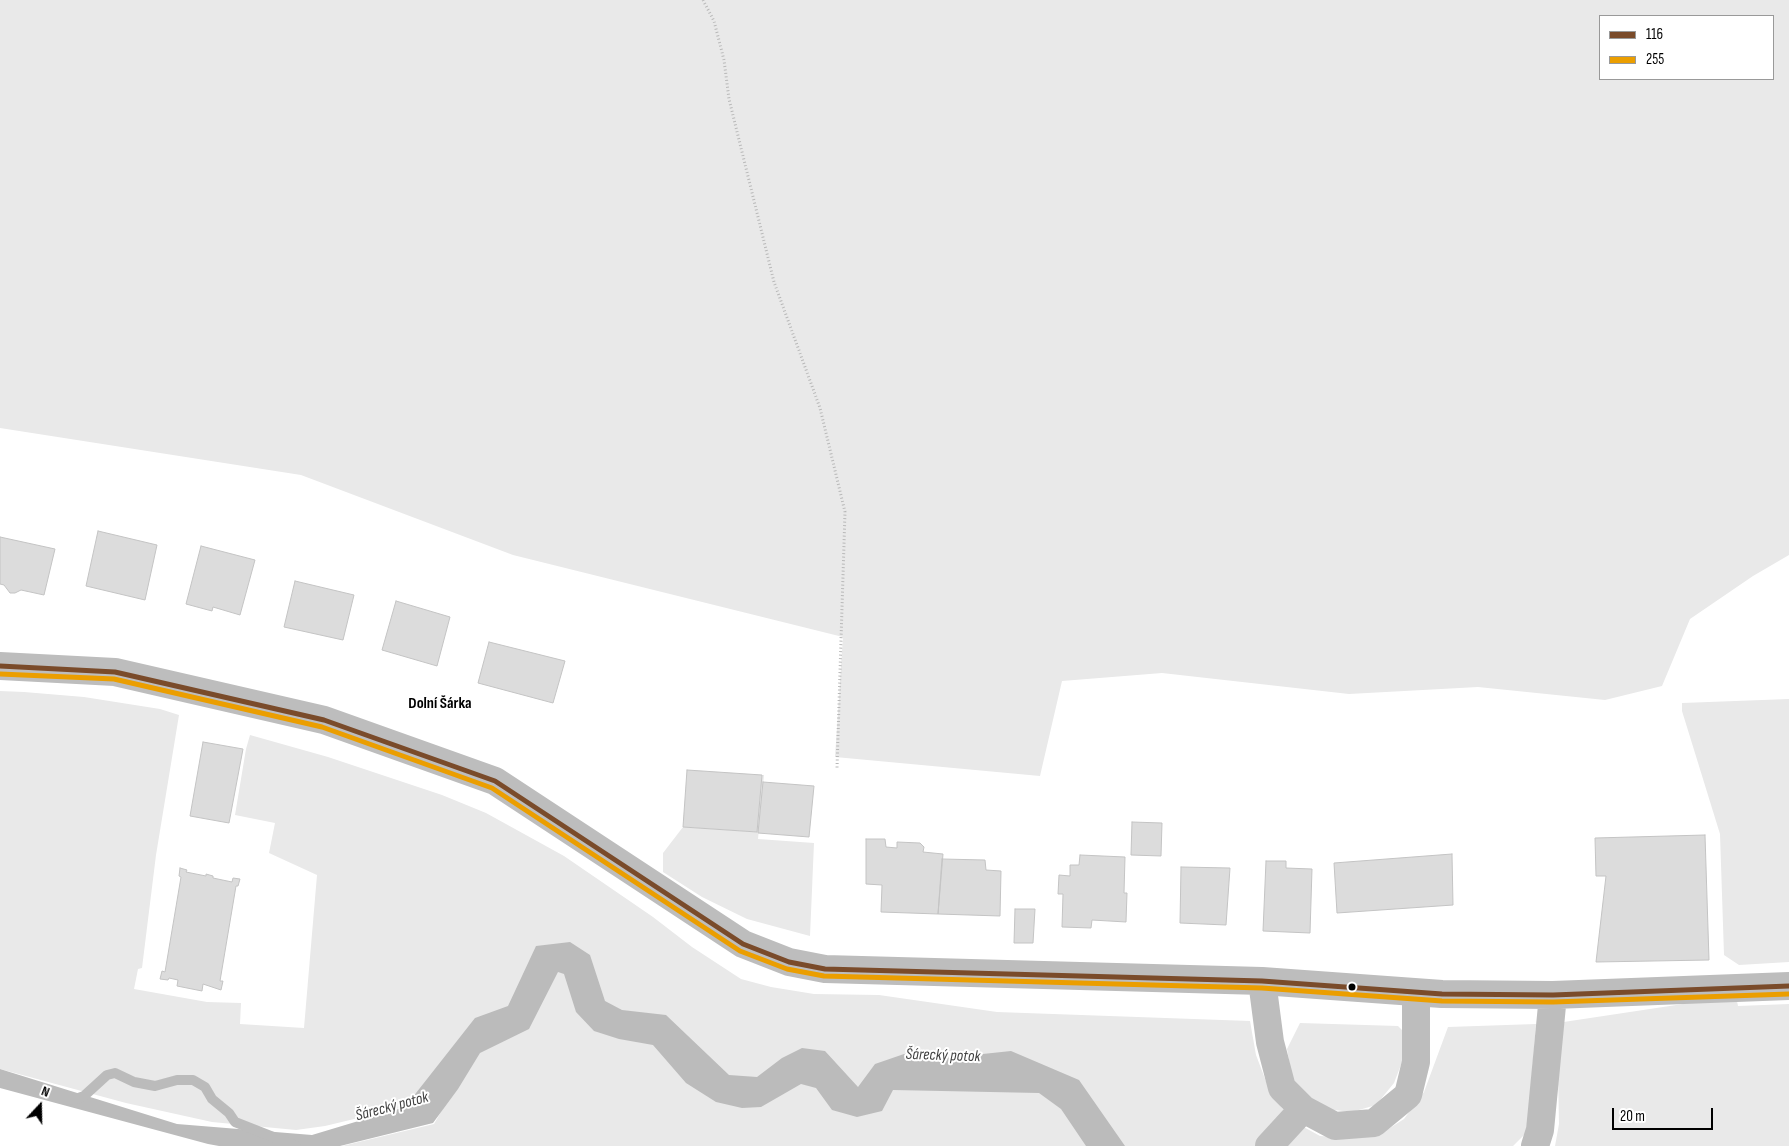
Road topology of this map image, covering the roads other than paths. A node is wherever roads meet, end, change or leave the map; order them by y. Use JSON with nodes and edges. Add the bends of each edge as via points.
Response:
{"nodes":[{"id":1,"x":0,"y":666,"type":"edge"},
{"id":2,"x":1262,"y":981,"type":"junction"},
{"id":3,"x":1789,"y":986,"type":"edge"},
{"id":4,"x":1416,"y":994,"type":"junction"},
{"id":5,"x":1553,"y":995,"type":"junction"},
{"id":6,"x":1303,"y":1109,"type":"junction"},
{"id":7,"x":1269,"y":1146,"type":"edge"},
{"id":8,"x":1535,"y":1146,"type":"edge"}],
"edges":[{"from":1,"to":2,"type":"street","via":[[115,672],[324,720],[494,782],[743,944],[789,962],[825,969]]},
{"from":2,"to":4,"type":"street"},
{"from":2,"to":6,"type":"street","via":[[1270,1042],[1282,1088]]},
{"from":3,"to":5,"type":"street"},
{"from":4,"to":5,"type":"street"},
{"from":4,"to":6,"type":"street","via":[[1416,1062],[1408,1095],[1374,1123],[1335,1126]]},
{"from":5,"to":8,"type":"street","via":[[1540,1130]]},
{"from":6,"to":7,"type":"street"}]}
